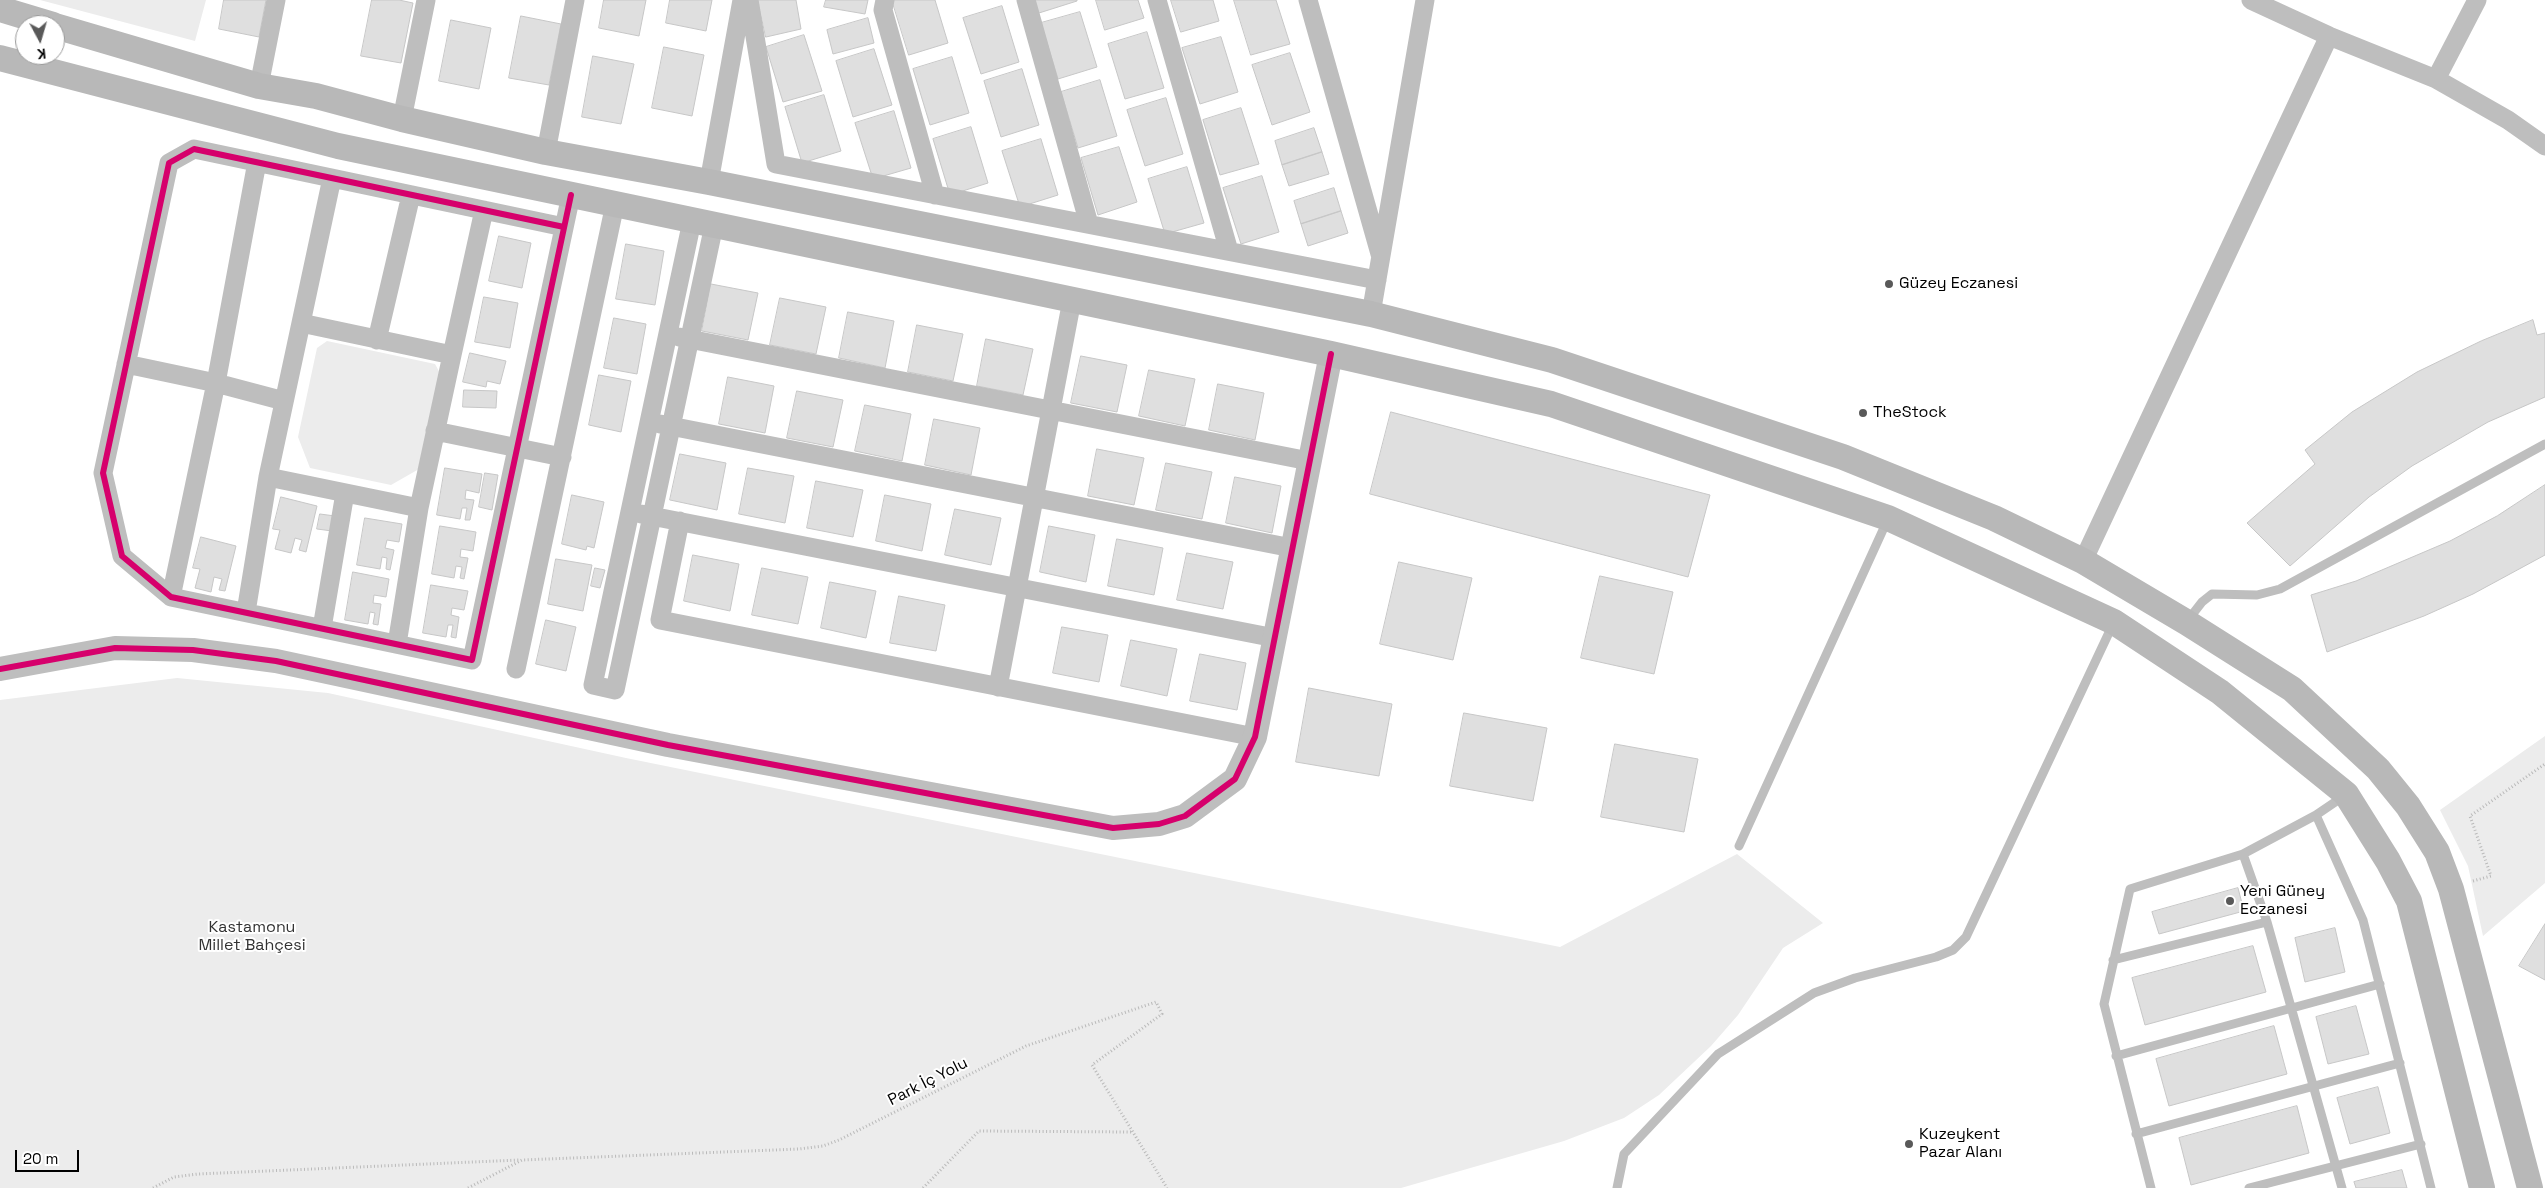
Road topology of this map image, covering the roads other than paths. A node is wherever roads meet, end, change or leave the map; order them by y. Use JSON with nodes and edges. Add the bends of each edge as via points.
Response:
{"nodes":[{"id":1,"x":276,"y":0,"type":"edge"},
{"id":2,"x":426,"y":0,"type":"edge"},
{"id":3,"x":575,"y":0,"type":"edge"},
{"id":4,"x":742,"y":0,"type":"edge"},
{"id":5,"x":749,"y":0,"type":"edge"},
{"id":6,"x":885,"y":0,"type":"edge"},
{"id":7,"x":1026,"y":0,"type":"edge"},
{"id":8,"x":1157,"y":0,"type":"edge"},
{"id":9,"x":1308,"y":0,"type":"edge"},
{"id":10,"x":1424,"y":0,"type":"edge"},
{"id":11,"x":2477,"y":0,"type":"edge"},
{"id":12,"x":2260,"y":2,"type":"edge"},
{"id":13,"x":0,"y":9,"type":"edge"},
{"id":14,"x":20,"y":15,"type":"edge"},
{"id":15,"x":65,"y":28,"type":"edge"},
{"id":16,"x":2330,"y":36,"type":"junction"},
{"id":17,"x":0,"y":58,"type":"edge"},
{"id":18,"x":2436,"y":79,"type":"junction"},
{"id":19,"x":259,"y":86,"type":"junction"},
{"id":20,"x":402,"y":120,"type":"junction"},
{"id":21,"x":2545,"y":146,"type":"edge"},
{"id":22,"x":546,"y":152,"type":"junction"},
{"id":23,"x":257,"y":162,"type":"junction"},
{"id":24,"x":332,"y":178,"type":"junction"},
{"id":25,"x":709,"y":182,"type":"junction"},
{"id":26,"x":411,"y":195,"type":"junction"},
{"id":27,"x":571,"y":195,"type":"junction"},
{"id":28,"x":935,"y":195,"type":"junction"},
{"id":29,"x":615,"y":204,"type":"junction"},
{"id":30,"x":484,"y":210,"type":"junction"},
{"id":31,"x":703,"y":223,"type":"junction"},
{"id":32,"x":1089,"y":224,"type":"junction"},
{"id":33,"x":564,"y":227,"type":"junction"},
{"id":34,"x":1229,"y":252,"type":"junction"},
{"id":35,"x":1381,"y":258,"type":"junction"},
{"id":36,"x":1377,"y":280,"type":"junction"},
{"id":37,"x":1072,"y":300,"type":"junction"},
{"id":38,"x":1372,"y":314,"type":"junction"},
{"id":39,"x":301,"y":323,"type":"junction"},
{"id":40,"x":668,"y":335,"type":"junction"},
{"id":41,"x":690,"y":339,"type":"junction"},
{"id":42,"x":377,"y":340,"type":"junction"},
{"id":43,"x":1331,"y":354,"type":"junction"},
{"id":44,"x":452,"y":355,"type":"junction"},
{"id":45,"x":126,"y":364,"type":"junction"},
{"id":46,"x":216,"y":383,"type":"junction"},
{"id":47,"x":284,"y":401,"type":"junction"},
{"id":48,"x":1051,"y":411,"type":"junction"},
{"id":49,"x":650,"y":421,"type":"junction"},
{"id":50,"x":671,"y":426,"type":"junction"},
{"id":51,"x":436,"y":431,"type":"junction"},
{"id":52,"x":2545,"y":444,"type":"edge"},
{"id":53,"x":518,"y":447,"type":"junction"},
{"id":54,"x":562,"y":457,"type":"junction"},
{"id":55,"x":1310,"y":461,"type":"junction"},
{"id":56,"x":268,"y":477,"type":"junction"},
{"id":57,"x":345,"y":493,"type":"junction"},
{"id":58,"x":1034,"y":498,"type":"junction"},
{"id":59,"x":419,"y":508,"type":"junction"},
{"id":60,"x":630,"y":511,"type":"junction"},
{"id":61,"x":652,"y":516,"type":"junction"},
{"id":62,"x":1888,"y":518,"type":"junction"},
{"id":63,"x":680,"y":521,"type":"junction"},
{"id":64,"x":1292,"y":548,"type":"junction"},
{"id":65,"x":2083,"y":561,"type":"junction"},
{"id":66,"x":1017,"y":587,"type":"junction"},
{"id":67,"x":171,"y":597,"type":"junction"},
{"id":68,"x":246,"y":612,"type":"junction"},
{"id":69,"x":2114,"y":622,"type":"junction"},
{"id":70,"x":2186,"y":622,"type":"junction"},
{"id":71,"x":322,"y":628,"type":"junction"},
{"id":72,"x":1275,"y":638,"type":"junction"},
{"id":73,"x":397,"y":644,"type":"junction"},
{"id":74,"x":0,"y":669,"type":"edge"},
{"id":75,"x":516,"y":669,"type":"dead end"},
{"id":76,"x":998,"y":687,"type":"junction"},
{"id":77,"x":1255,"y":737,"type":"junction"},
{"id":78,"x":2346,"y":794,"type":"junction"},
{"id":79,"x":2316,"y":816,"type":"junction"},
{"id":80,"x":1739,"y":846,"type":"dead end"},
{"id":81,"x":2243,"y":854,"type":"junction"},
{"id":82,"x":2267,"y":922,"type":"junction"},
{"id":83,"x":2113,"y":960,"type":"junction"},
{"id":84,"x":2380,"y":984,"type":"junction"},
{"id":85,"x":2291,"y":1007,"type":"junction"},
{"id":86,"x":2116,"y":1056,"type":"junction"},
{"id":87,"x":2400,"y":1063,"type":"junction"},
{"id":88,"x":2313,"y":1087,"type":"junction"},
{"id":89,"x":2136,"y":1134,"type":"junction"},
{"id":90,"x":2421,"y":1144,"type":"junction"},
{"id":91,"x":2335,"y":1165,"type":"junction"},
{"id":92,"x":1617,"y":1188,"type":"edge"},
{"id":93,"x":2150,"y":1188,"type":"edge"},
{"id":94,"x":2249,"y":1188,"type":"edge"},
{"id":95,"x":2342,"y":1188,"type":"edge"},
{"id":96,"x":2431,"y":1188,"type":"edge"},
{"id":97,"x":2482,"y":1188,"type":"edge"},
{"id":98,"x":2530,"y":1188,"type":"edge"}],
"edges":[{"from":1,"to":19,"type":"street"},
{"from":2,"to":20,"type":"street"},
{"from":3,"to":22,"type":"street"},
{"from":4,"to":25,"type":"street"},
{"from":5,"to":28,"type":"street","via":[[776,164]]},
{"from":6,"to":28,"type":"street","via":[[883,10]]},
{"from":7,"to":32,"type":"street"},
{"from":8,"to":34,"type":"street"},
{"from":9,"to":35,"type":"street"},
{"from":10,"to":35,"type":"street"},
{"from":11,"to":18,"type":"street"},
{"from":12,"to":16,"type":"street"},
{"from":13,"to":14,"type":"main road"},
{"from":15,"to":19,"type":"main road"},
{"from":16,"to":18,"type":"street"},
{"from":16,"to":65,"type":"street"},
{"from":17,"to":27,"type":"main road","via":[[338,146]]},
{"from":18,"to":21,"type":"street","via":[[2508,120]]},
{"from":19,"to":20,"type":"main road","via":[[316,96]]},
{"from":20,"to":22,"type":"main road"},
{"from":22,"to":25,"type":"main road"},
{"from":23,"to":24,"type":"street"},
{"from":23,"to":45,"type":"street","via":[[194,149],[169,163]]},
{"from":23,"to":46,"type":"street"},
{"from":24,"to":26,"type":"street"},
{"from":24,"to":39,"type":"street"},
{"from":25,"to":38,"type":"main road"},
{"from":26,"to":30,"type":"street"},
{"from":26,"to":42,"type":"street"},
{"from":27,"to":29,"type":"main road"},
{"from":27,"to":33,"type":"street"},
{"from":28,"to":32,"type":"street"},
{"from":29,"to":31,"type":"main road"},
{"from":29,"to":54,"type":"street"},
{"from":30,"to":33,"type":"street"},
{"from":30,"to":44,"type":"street"},
{"from":31,"to":37,"type":"main road"},
{"from":31,"to":40,"type":"street"},
{"from":31,"to":41,"type":"street"},
{"from":32,"to":34,"type":"street"},
{"from":33,"to":53,"type":"street"},
{"from":34,"to":36,"type":"street"},
{"from":35,"to":36,"type":"street"},
{"from":36,"to":38,"type":"street"},
{"from":37,"to":43,"type":"main road"},
{"from":37,"to":48,"type":"street"},
{"from":38,"to":65,"type":"main road","via":[[1552,360],[1843,457],[1994,518]]},
{"from":39,"to":42,"type":"street"},
{"from":39,"to":47,"type":"street"},
{"from":40,"to":41,"type":"street"},
{"from":40,"to":49,"type":"street"},
{"from":41,"to":48,"type":"street"},
{"from":41,"to":50,"type":"street"},
{"from":42,"to":44,"type":"street"},
{"from":43,"to":55,"type":"street"},
{"from":43,"to":62,"type":"main road","via":[[1551,404]]},
{"from":44,"to":51,"type":"street"},
{"from":45,"to":46,"type":"street"},
{"from":45,"to":67,"type":"street","via":[[103,474],[122,556]]},
{"from":46,"to":47,"type":"street"},
{"from":46,"to":67,"type":"street"},
{"from":47,"to":56,"type":"street"},
{"from":48,"to":55,"type":"street"},
{"from":48,"to":58,"type":"street"},
{"from":49,"to":50,"type":"street"},
{"from":49,"to":60,"type":"street"},
{"from":50,"to":58,"type":"street"},
{"from":50,"to":61,"type":"street"},
{"from":51,"to":53,"type":"street"},
{"from":51,"to":59,"type":"street"},
{"from":52,"to":70,"type":"lane","via":[[2280,589],[2257,595],[2212,594]]},
{"from":53,"to":54,"type":"street"},
{"from":53,"to":73,"type":"street","via":[[472,660]]},
{"from":54,"to":75,"type":"street"},
{"from":55,"to":64,"type":"street"},
{"from":56,"to":57,"type":"street"},
{"from":56,"to":68,"type":"street"},
{"from":57,"to":59,"type":"street"},
{"from":57,"to":71,"type":"street"},
{"from":58,"to":64,"type":"street"},
{"from":58,"to":66,"type":"street"},
{"from":59,"to":73,"type":"street"},
{"from":60,"to":61,"type":"street"},
{"from":60,"to":61,"type":"street","via":[[593,685],[615,690]]},
{"from":61,"to":63,"type":"street"},
{"from":62,"to":69,"type":"main road"},
{"from":62,"to":80,"type":"lane"},
{"from":63,"to":66,"type":"street"},
{"from":63,"to":76,"type":"street","via":[[660,620]]},
{"from":64,"to":72,"type":"street"},
{"from":65,"to":70,"type":"main road"},
{"from":66,"to":72,"type":"street"},
{"from":66,"to":76,"type":"street"},
{"from":67,"to":68,"type":"street"},
{"from":68,"to":71,"type":"street"},
{"from":69,"to":78,"type":"main road","via":[[2220,692]]},
{"from":69,"to":92,"type":"lane","via":[[1966,937],[1953,950],[1936,957],[1855,978],[1814,994],[1718,1054],[1624,1154]]},
{"from":70,"to":98,"type":"main road","via":[[2292,689],[2378,769],[2425,830],[2451,889]]},
{"from":71,"to":73,"type":"street"},
{"from":72,"to":77,"type":"street"},
{"from":74,"to":77,"type":"street","via":[[115,648],[193,650],[276,661],[668,745],[1113,828],[1159,824],[1185,816],[1235,779]]},
{"from":76,"to":77,"type":"street"},
{"from":78,"to":79,"type":"lane"},
{"from":78,"to":97,"type":"main road","via":[[2409,901]]},
{"from":79,"to":81,"type":"lane"},
{"from":79,"to":84,"type":"lane","via":[[2363,920]]},
{"from":81,"to":82,"type":"lane"},
{"from":81,"to":83,"type":"lane","via":[[2130,889]]},
{"from":82,"to":83,"type":"lane"},
{"from":82,"to":85,"type":"lane"},
{"from":83,"to":86,"type":"lane","via":[[2104,1004]]},
{"from":84,"to":85,"type":"lane"},
{"from":84,"to":87,"type":"lane"},
{"from":85,"to":86,"type":"lane"},
{"from":85,"to":88,"type":"lane"},
{"from":86,"to":89,"type":"lane"},
{"from":87,"to":88,"type":"lane"},
{"from":87,"to":90,"type":"lane"},
{"from":88,"to":89,"type":"lane"},
{"from":88,"to":91,"type":"lane"},
{"from":89,"to":93,"type":"lane"},
{"from":90,"to":91,"type":"lane"},
{"from":90,"to":96,"type":"lane"},
{"from":91,"to":94,"type":"lane"},
{"from":91,"to":95,"type":"lane"}]}
